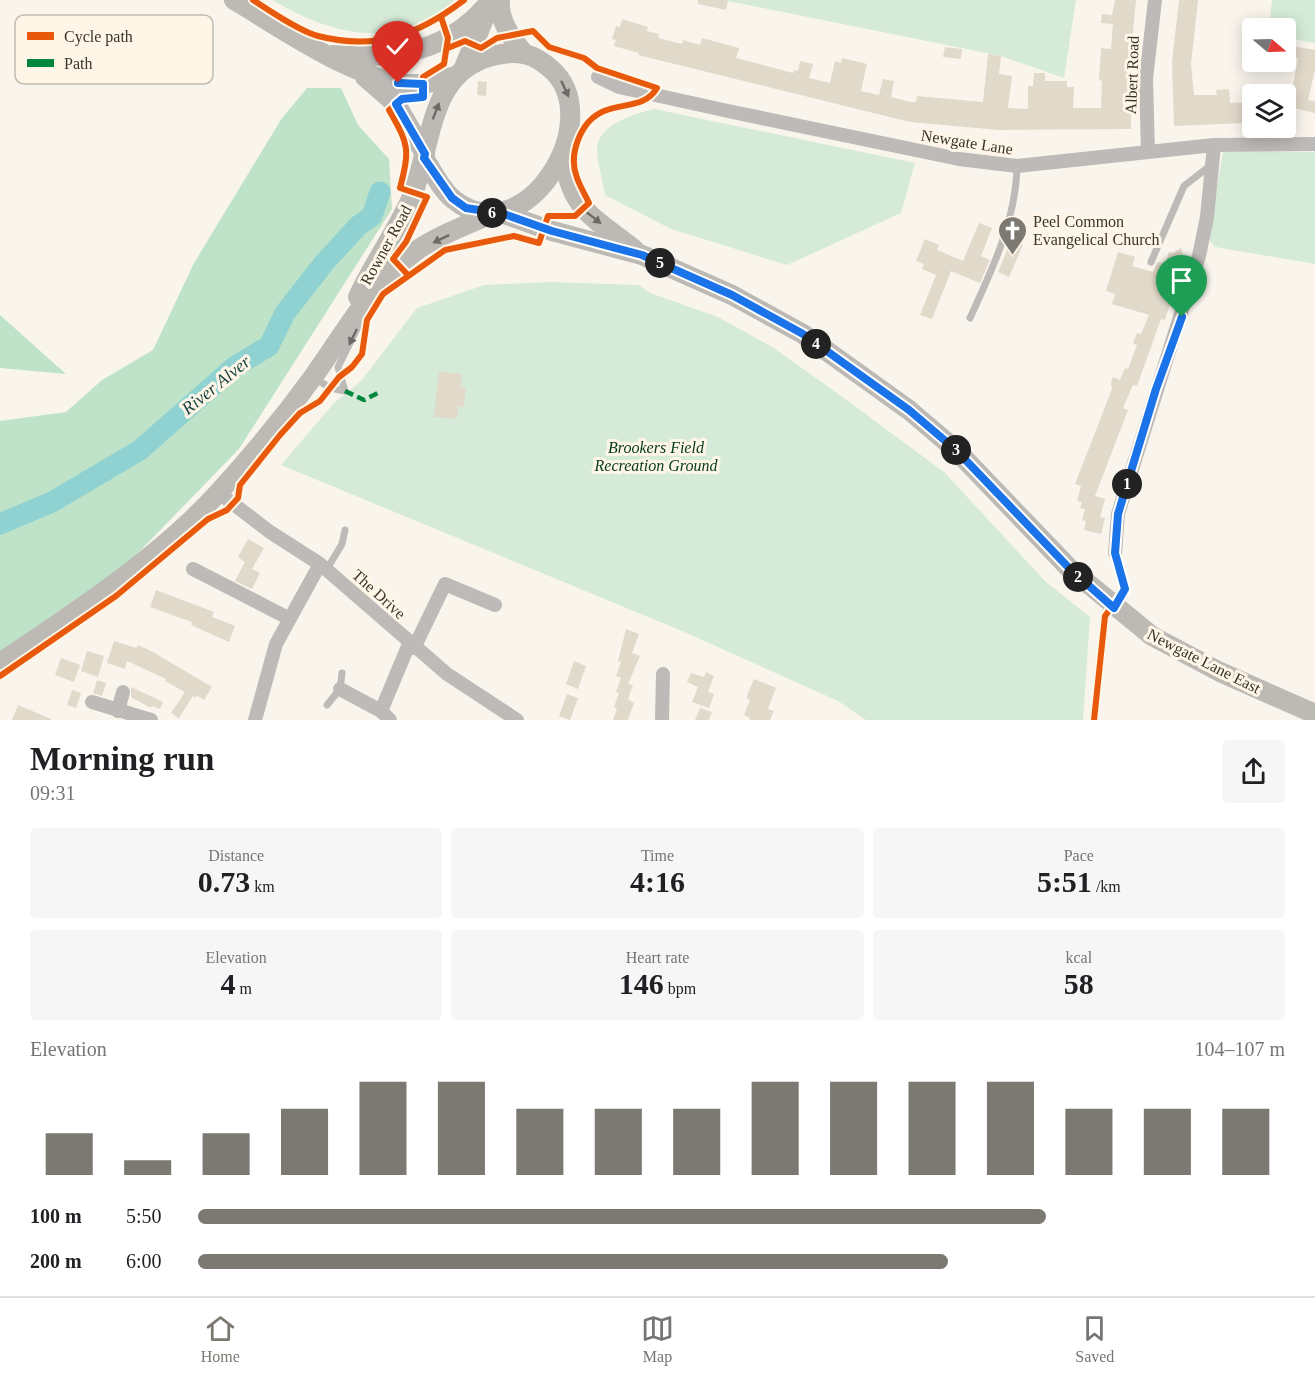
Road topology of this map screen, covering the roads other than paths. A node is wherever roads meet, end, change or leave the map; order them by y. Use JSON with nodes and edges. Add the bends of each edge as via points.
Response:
{"nodes":[{"id":1,"x":234,"y":0,"type":"edge"},
{"id":2,"x":491,"y":0,"type":"edge"},
{"id":3,"x":500,"y":0,"type":"edge"},
{"id":4,"x":1155,"y":0,"type":"edge"},
{"id":5,"x":523,"y":52,"type":"junction"},
{"id":6,"x":327,"y":54,"type":"junction"},
{"id":7,"x":356,"y":69,"type":"junction"},
{"id":8,"x":459,"y":73,"type":"junction"},
{"id":9,"x":598,"y":77,"type":"dead end"},
{"id":10,"x":1315,"y":144,"type":"edge"},
{"id":11,"x":1214,"y":145,"type":"junction"},
{"id":12,"x":564,"y":148,"type":"junction"},
{"id":13,"x":1148,"y":152,"type":"junction"},
{"id":14,"x":424,"y":156,"type":"junction"},
{"id":15,"x":1213,"y":163,"type":"junction"},
{"id":16,"x":1017,"y":166,"type":"junction"},
{"id":17,"x":498,"y":213,"type":"junction"},
{"id":18,"x":642,"y":255,"type":"junction"},
{"id":19,"x":1151,"y":262,"type":"dead end"},
{"id":20,"x":379,"y":285,"type":"junction"},
{"id":21,"x":970,"y":318,"type":"dead end"},
{"id":22,"x":343,"y":330,"type":"junction"},
{"id":23,"x":314,"y":377,"type":"junction"},
{"id":24,"x":219,"y":493,"type":"junction"},
{"id":25,"x":345,"y":530,"type":"dead end"},
{"id":26,"x":1115,"y":553,"type":"dead end"},
{"id":27,"x":323,"y":566,"type":"junction"},
{"id":28,"x":193,"y":569,"type":"dead end"},
{"id":29,"x":495,"y":605,"type":"dead end"},
{"id":30,"x":288,"y":618,"type":"junction"},
{"id":31,"x":411,"y":646,"type":"junction"},
{"id":32,"x":0,"y":663,"type":"edge"},
{"id":33,"x":342,"y":673,"type":"dead end"},
{"id":34,"x":663,"y":674,"type":"dead end"},
{"id":35,"x":340,"y":689,"type":"junction"},
{"id":36,"x":123,"y":692,"type":"dead end"},
{"id":37,"x":92,"y":702,"type":"dead end"},
{"id":38,"x":327,"y":705,"type":"dead end"},
{"id":39,"x":118,"y":711,"type":"junction"},
{"id":40,"x":1315,"y":714,"type":"edge"},
{"id":41,"x":386,"y":716,"type":"edge"},
{"id":42,"x":151,"y":720,"type":"edge"},
{"id":43,"x":255,"y":720,"type":"edge"},
{"id":44,"x":517,"y":720,"type":"edge"},
{"id":45,"x":662,"y":720,"type":"edge"}],
"edges":[{"from":1,"to":6,"type":"main road"},
{"from":2,"to":6,"type":"main road","via":[[455,35],[438,44],[385,56]]},
{"from":2,"to":8,"type":"main road"},
{"from":3,"to":5,"type":"main road","via":[[509,36]]},
{"from":4,"to":13,"type":"street","name":"Albert Road","via":[[1146,79]]},
{"from":5,"to":8,"type":"main road","via":[[498,54]]},
{"from":5,"to":12,"type":"main road","one_way":true,"via":[[557,75],[567,91],[570,119]]},
{"from":6,"to":7,"type":"main road"},
{"from":7,"to":8,"type":"main road","via":[[398,83],[414,84]]},
{"from":7,"to":14,"type":"main road","via":[[396,104]]},
{"from":14,"to":8,"type":"main road","one_way":true,"via":[[440,102]]},
{"from":9,"to":16,"type":"street","name":"Newgate Lane","via":[[618,94],[959,159]]},
{"from":10,"to":11,"type":"street","name":"Newgate Lane"},
{"from":11,"to":13,"type":"street","name":"Newgate Lane"},
{"from":11,"to":15,"type":"street"},
{"from":12,"to":17,"type":"main road","via":[[547,179],[527,201]]},
{"from":12,"to":18,"type":"main road","name":"Newgate Lane East","one_way":true,"via":[[565,175],[582,208]]},
{"from":13,"to":16,"type":"street","name":"Newgate Lane"},
{"from":14,"to":17,"type":"main road","via":[[452,198],[466,208]]},
{"from":14,"to":22,"type":"main road","name":"Rowner Road","via":[[410,201]]},
{"from":15,"to":19,"type":"lane","via":[[1184,186]]},
{"from":15,"to":26,"type":"street","via":[[1199,256],[1118,514]]},
{"from":16,"to":21,"type":"lane","via":[[1014,207]]},
{"from":17,"to":18,"type":"main road","name":"Newgate Lane East"},
{"from":17,"to":20,"type":"main road","name":"Rowner Road","one_way":true,"via":[[417,250]]},
{"from":18,"to":40,"type":"main road","name":"Newgate Lane East","via":[[732,295],[803,334],[909,410],[956,450],[1069,568],[1152,636],[1220,672]]},
{"from":20,"to":22,"type":"main road","name":"Rowner Road"},
{"from":20,"to":23,"type":"lane","one_way":true,"via":[[338,367],[345,392]]},
{"from":22,"to":23,"type":"main road","name":"Rowner Road"},
{"from":23,"to":24,"type":"main road","name":"Rowner Road"},
{"from":24,"to":27,"type":"street","name":"The Drive"},
{"from":24,"to":32,"type":"main road","name":"Rowner Road","via":[[181,531],[59,624]]},
{"from":25,"to":27,"type":"lane","via":[[342,544]]},
{"from":27,"to":30,"type":"street"},
{"from":27,"to":31,"type":"street","name":"The Drive"},
{"from":28,"to":30,"type":"street"},
{"from":29,"to":31,"type":"street","via":[[445,584]]},
{"from":30,"to":43,"type":"street","via":[[266,672]]},
{"from":31,"to":41,"type":"street"},
{"from":31,"to":44,"type":"street","name":"The Drive"},
{"from":33,"to":35,"type":"lane"},
{"from":34,"to":45,"type":"street"},
{"from":35,"to":38,"type":"lane"},
{"from":35,"to":41,"type":"street"},
{"from":36,"to":39,"type":"street"},
{"from":37,"to":39,"type":"street"},
{"from":39,"to":42,"type":"street"}]}
